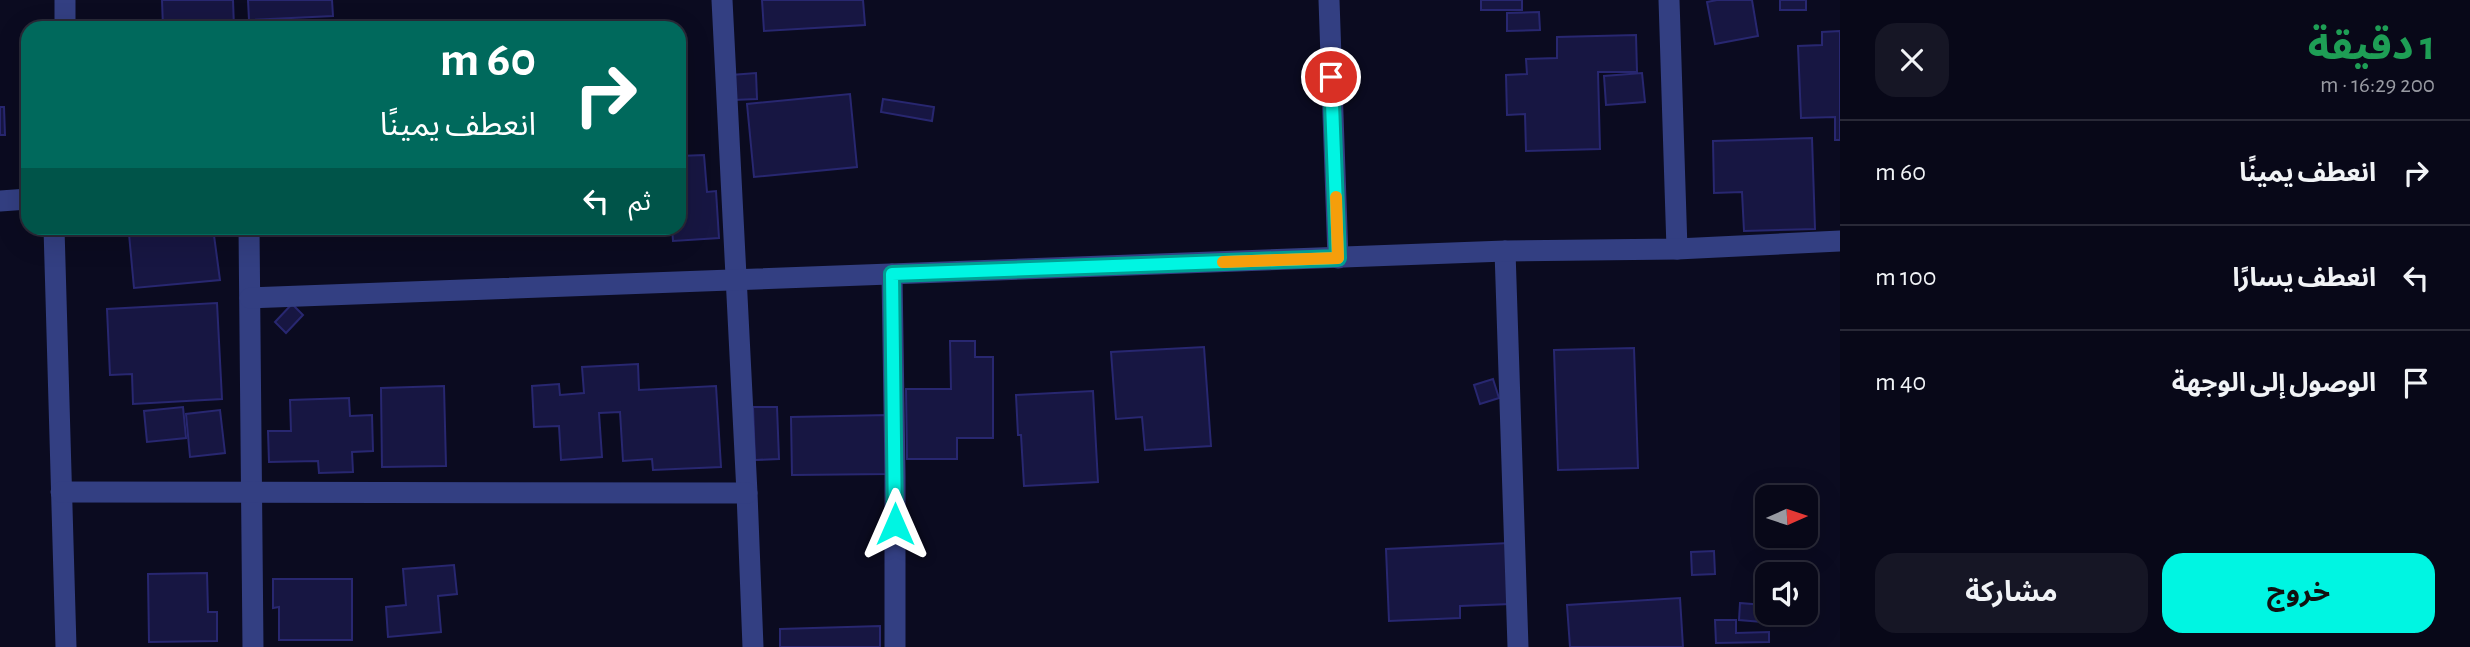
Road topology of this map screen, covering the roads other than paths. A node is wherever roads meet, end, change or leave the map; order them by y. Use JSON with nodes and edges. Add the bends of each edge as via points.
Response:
{"nodes":[{"id":1,"x":65,"y":0,"type":"edge"},
{"id":2,"x":722,"y":0,"type":"edge"},
{"id":3,"x":1329,"y":0,"type":"edge"},
{"id":4,"x":1669,"y":0,"type":"edge"},
{"id":5,"x":65,"y":21,"type":"edge"},
{"id":6,"x":21,"y":200,"type":"edge"},
{"id":7,"x":0,"y":201,"type":"edge"},
{"id":8,"x":54,"y":235,"type":"edge"},
{"id":9,"x":249,"y":235,"type":"edge"},
{"id":10,"x":1840,"y":241,"type":"edge"},
{"id":11,"x":1677,"y":249,"type":"junction"},
{"id":12,"x":1506,"y":251,"type":"junction"},
{"id":13,"x":1338,"y":258,"type":"junction"},
{"id":14,"x":892,"y":274,"type":"junction"},
{"id":15,"x":735,"y":280,"type":"junction"},
{"id":16,"x":250,"y":298,"type":"junction"},
{"id":17,"x":61,"y":492,"type":"junction"},
{"id":18,"x":252,"y":492,"type":"junction"},
{"id":19,"x":747,"y":493,"type":"junction"},
{"id":20,"x":66,"y":647,"type":"edge"},
{"id":21,"x":253,"y":647,"type":"edge"},
{"id":22,"x":753,"y":647,"type":"edge"},
{"id":23,"x":895,"y":647,"type":"edge"},
{"id":24,"x":1518,"y":647,"type":"edge"}],
"edges":[{"from":1,"to":5,"type":"street"},
{"from":2,"to":15,"type":"street"},
{"from":3,"to":13,"type":"street"},
{"from":4,"to":11,"type":"street"},
{"from":6,"to":7,"type":"street"},
{"from":8,"to":17,"type":"street"},
{"from":9,"to":16,"type":"street"},
{"from":10,"to":11,"type":"street"},
{"from":11,"to":12,"type":"street"},
{"from":12,"to":13,"type":"street"},
{"from":12,"to":24,"type":"street"},
{"from":13,"to":14,"type":"street"},
{"from":14,"to":15,"type":"street"},
{"from":14,"to":23,"type":"street"},
{"from":15,"to":16,"type":"street"},
{"from":15,"to":19,"type":"street"},
{"from":16,"to":18,"type":"street"},
{"from":17,"to":18,"type":"street"},
{"from":17,"to":20,"type":"street"},
{"from":18,"to":19,"type":"street"},
{"from":18,"to":21,"type":"street"},
{"from":19,"to":22,"type":"street"}]}
